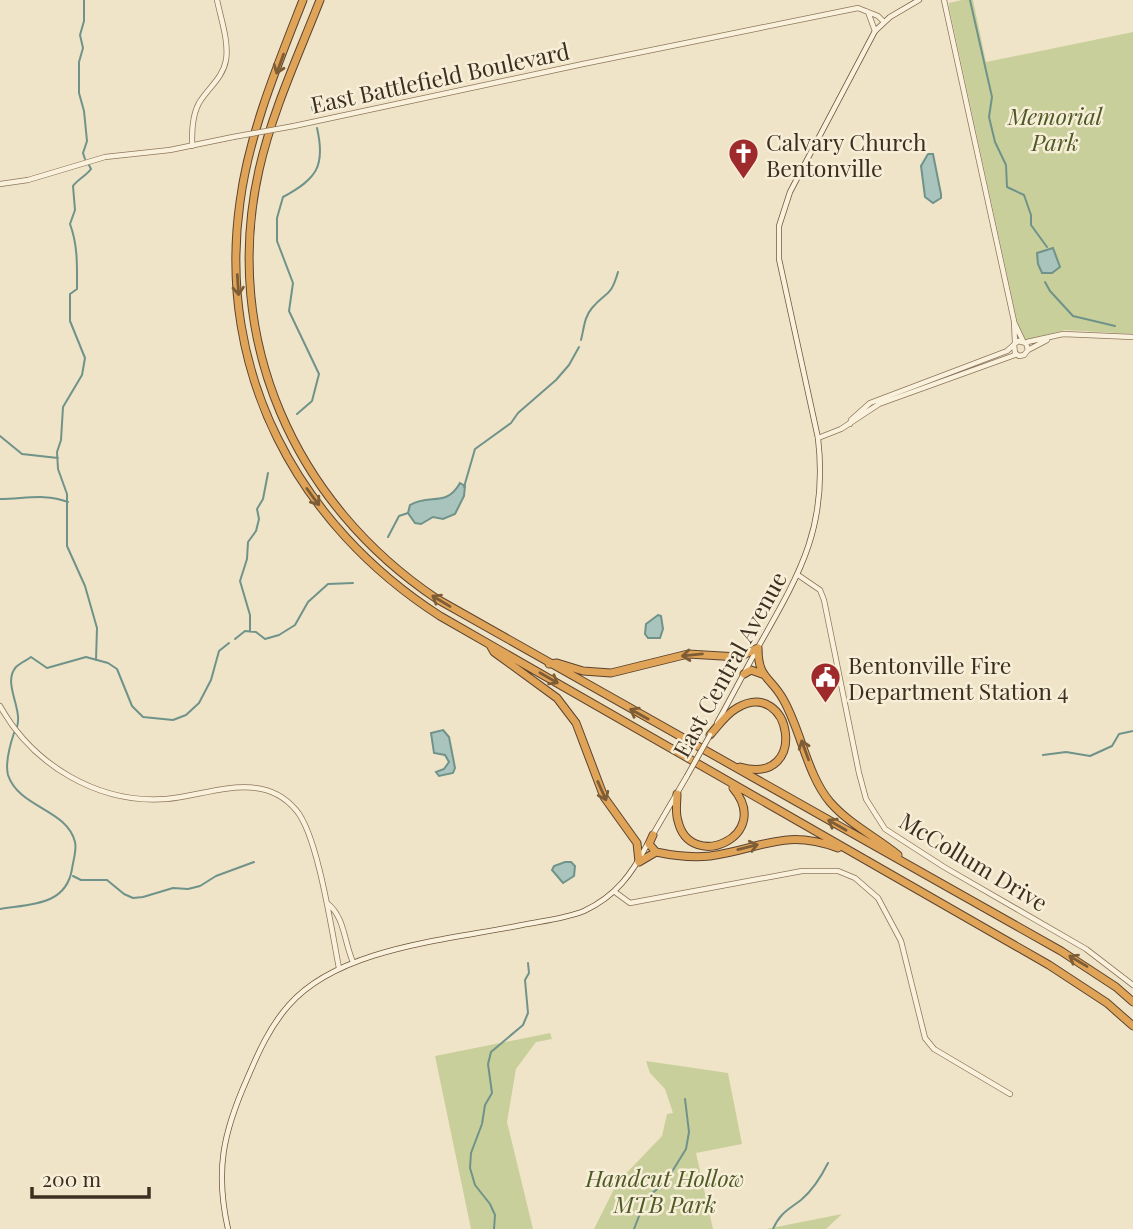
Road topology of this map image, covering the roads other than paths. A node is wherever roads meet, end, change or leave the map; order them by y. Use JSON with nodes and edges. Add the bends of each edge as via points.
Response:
{"nodes":[{"id":1,"x":217,"y":0,"type":"edge"},
{"id":2,"x":303,"y":0,"type":"edge"},
{"id":3,"x":320,"y":0,"type":"edge"},
{"id":4,"x":919,"y":0,"type":"edge"},
{"id":5,"x":944,"y":0,"type":"edge"},
{"id":6,"x":868,"y":11,"type":"junction"},
{"id":7,"x":884,"y":22,"type":"junction"},
{"id":8,"x":876,"y":32,"type":"junction"},
{"id":9,"x":192,"y":146,"type":"junction"},
{"id":10,"x":0,"y":184,"type":"edge"},
{"id":11,"x":1014,"y":321,"type":"junction"},
{"id":12,"x":1051,"y":337,"type":"junction"},
{"id":13,"x":1133,"y":337,"type":"edge"},
{"id":14,"x":1024,"y":342,"type":"junction"},
{"id":15,"x":1014,"y":344,"type":"junction"},
{"id":16,"x":1028,"y":350,"type":"junction"},
{"id":17,"x":1017,"y":355,"type":"junction"},
{"id":18,"x":850,"y":424,"type":"junction"},
{"id":19,"x":818,"y":438,"type":"junction"},
{"id":20,"x":798,"y":575,"type":"junction"},
{"id":21,"x":490,"y":644,"type":"junction"},
{"id":22,"x":758,"y":648,"type":"junction"},
{"id":23,"x":549,"y":664,"type":"junction"},
{"id":24,"x":744,"y":674,"type":"junction"},
{"id":25,"x":762,"y":674,"type":"junction"},
{"id":26,"x":0,"y":706,"type":"edge"},
{"id":27,"x":710,"y":735,"type":"junction"},
{"id":28,"x":730,"y":764,"type":"junction"},
{"id":29,"x":724,"y":780,"type":"junction"},
{"id":30,"x":677,"y":794,"type":"junction"},
{"id":31,"x":653,"y":835,"type":"junction"},
{"id":32,"x":656,"y":852,"type":"junction"},
{"id":33,"x":639,"y":862,"type":"junction"},
{"id":34,"x":874,"y":864,"type":"junction"},
{"id":35,"x":915,"y":869,"type":"junction"},
{"id":36,"x":615,"y":892,"type":"junction"},
{"id":37,"x":327,"y":902,"type":"junction"},
{"id":38,"x":353,"y":962,"type":"junction"},
{"id":39,"x":339,"y":968,"type":"junction"},
{"id":40,"x":1133,"y":985,"type":"edge"},
{"id":41,"x":1133,"y":1002,"type":"edge"},
{"id":42,"x":1133,"y":1026,"type":"edge"},
{"id":43,"x":1010,"y":1094,"type":"dead end"},
{"id":44,"x":228,"y":1229,"type":"edge"}],
"edges":[{"from":1,"to":9,"type":"street","via":[[226,62],[199,103]]},
{"from":2,"to":21,"type":"highway","one_way":true,"via":[[266,102],[240,203],[236,271],[252,374],[293,469],[334,525],[370,563],[409,594]]},
{"from":23,"to":3,"type":"highway","one_way":true,"via":[[437,599],[376,552],[319,486],[293,443],[270,384],[252,301],[253,204],[267,140]]},
{"from":4,"to":7,"type":"street","name":"East Central Avenue"},
{"from":5,"to":11,"type":"street"},
{"from":6,"to":7,"type":"street"},
{"from":6,"to":8,"type":"street"},
{"from":6,"to":9,"type":"street","name":"East Battlefield Boulevard","bridge":true,"via":[[858,8],[744,30]]},
{"from":7,"to":8,"type":"street","name":"East Central Avenue"},
{"from":8,"to":19,"type":"street","name":"East Central Avenue","via":[[800,171],[779,226],[779,259]]},
{"from":9,"to":10,"type":"street","name":"East Battlefield Boulevard","via":[[105,157]]},
{"from":11,"to":14,"type":"street"},
{"from":11,"to":15,"type":"street"},
{"from":12,"to":13,"type":"street"},
{"from":12,"to":14,"type":"street"},
{"from":12,"to":16,"type":"street"},
{"from":14,"to":15,"type":"street"},
{"from":14,"to":16,"type":"street"},
{"from":15,"to":17,"type":"street"},
{"from":15,"to":18,"type":"street","via":[[1007,351],[870,403]]},
{"from":16,"to":17,"type":"street"},
{"from":17,"to":18,"type":"street","via":[[879,404]]},
{"from":18,"to":19,"type":"street"},
{"from":19,"to":20,"type":"street","name":"East Central Avenue","via":[[817,517]]},
{"from":20,"to":22,"type":"street","name":"East Central Avenue"},
{"from":20,"to":40,"type":"street","name":"McCollum Drive","via":[[820,590],[824,600],[859,773],[866,799],[885,829],[1086,949]]},
{"from":21,"to":29,"type":"highway","one_way":true},
{"from":21,"to":33,"type":"highway","one_way":true,"via":[[494,652],[557,698],[576,723],[604,797],[637,843]]},
{"from":22,"to":23,"type":"highway","one_way":true,"via":[[739,657],[688,654],[611,673]]},
{"from":22,"to":24,"type":"street","name":"East Central Avenue"},
{"from":22,"to":25,"type":"highway"},
{"from":28,"to":23,"type":"highway","one_way":true},
{"from":24,"to":25,"type":"highway","via":[[751,670]]},
{"from":24,"to":27,"type":"street","name":"East Central Avenue"},
{"from":35,"to":25,"type":"highway","one_way":true,"via":[[829,802],[789,710]]},
{"from":26,"to":37,"type":"street","via":[[31,748],[54,766],[79,782],[116,796],[166,799],[247,786],[276,793],[298,811],[306,828]]},
{"from":27,"to":28,"type":"highway","via":[[744,704],[762,704],[780,715],[787,741],[778,760],[759,769]]},
{"from":27,"to":30,"type":"street","name":"East Central Avenue","bridge":true},
{"from":35,"to":28,"type":"highway","one_way":true},
{"from":29,"to":30,"type":"highway","via":[[740,797],[744,817],[738,831],[721,845],[704,846],[685,835],[677,820]]},
{"from":29,"to":34,"type":"highway"},
{"from":30,"to":31,"type":"street","name":"East Central Avenue"},
{"from":31,"to":32,"type":"highway","via":[[649,844]]},
{"from":31,"to":33,"type":"street","name":"East Central Avenue"},
{"from":32,"to":33,"type":"highway"},
{"from":32,"to":34,"type":"highway","one_way":true,"via":[[701,857],[778,840],[806,839]]},
{"from":33,"to":36,"type":"street","name":"East Central Avenue"},
{"from":34,"to":42,"type":"highway","via":[[1069,977]]},
{"from":41,"to":35,"type":"highway","one_way":true,"via":[[1061,951]]},
{"from":36,"to":38,"type":"street","name":"East Central Avenue","via":[[578,914]]},
{"from":36,"to":43,"type":"street","via":[[630,903],[802,871],[838,871],[855,878],[878,898],[901,941],[925,1038],[934,1049]]},
{"from":37,"to":38,"type":"street","via":[[340,918]]},
{"from":37,"to":39,"type":"street"},
{"from":38,"to":39,"type":"street","name":"East Central Avenue"},
{"from":39,"to":44,"type":"street","name":"East Central Avenue","via":[[301,993],[276,1021],[251,1068],[229,1123],[220,1173]]}]}
